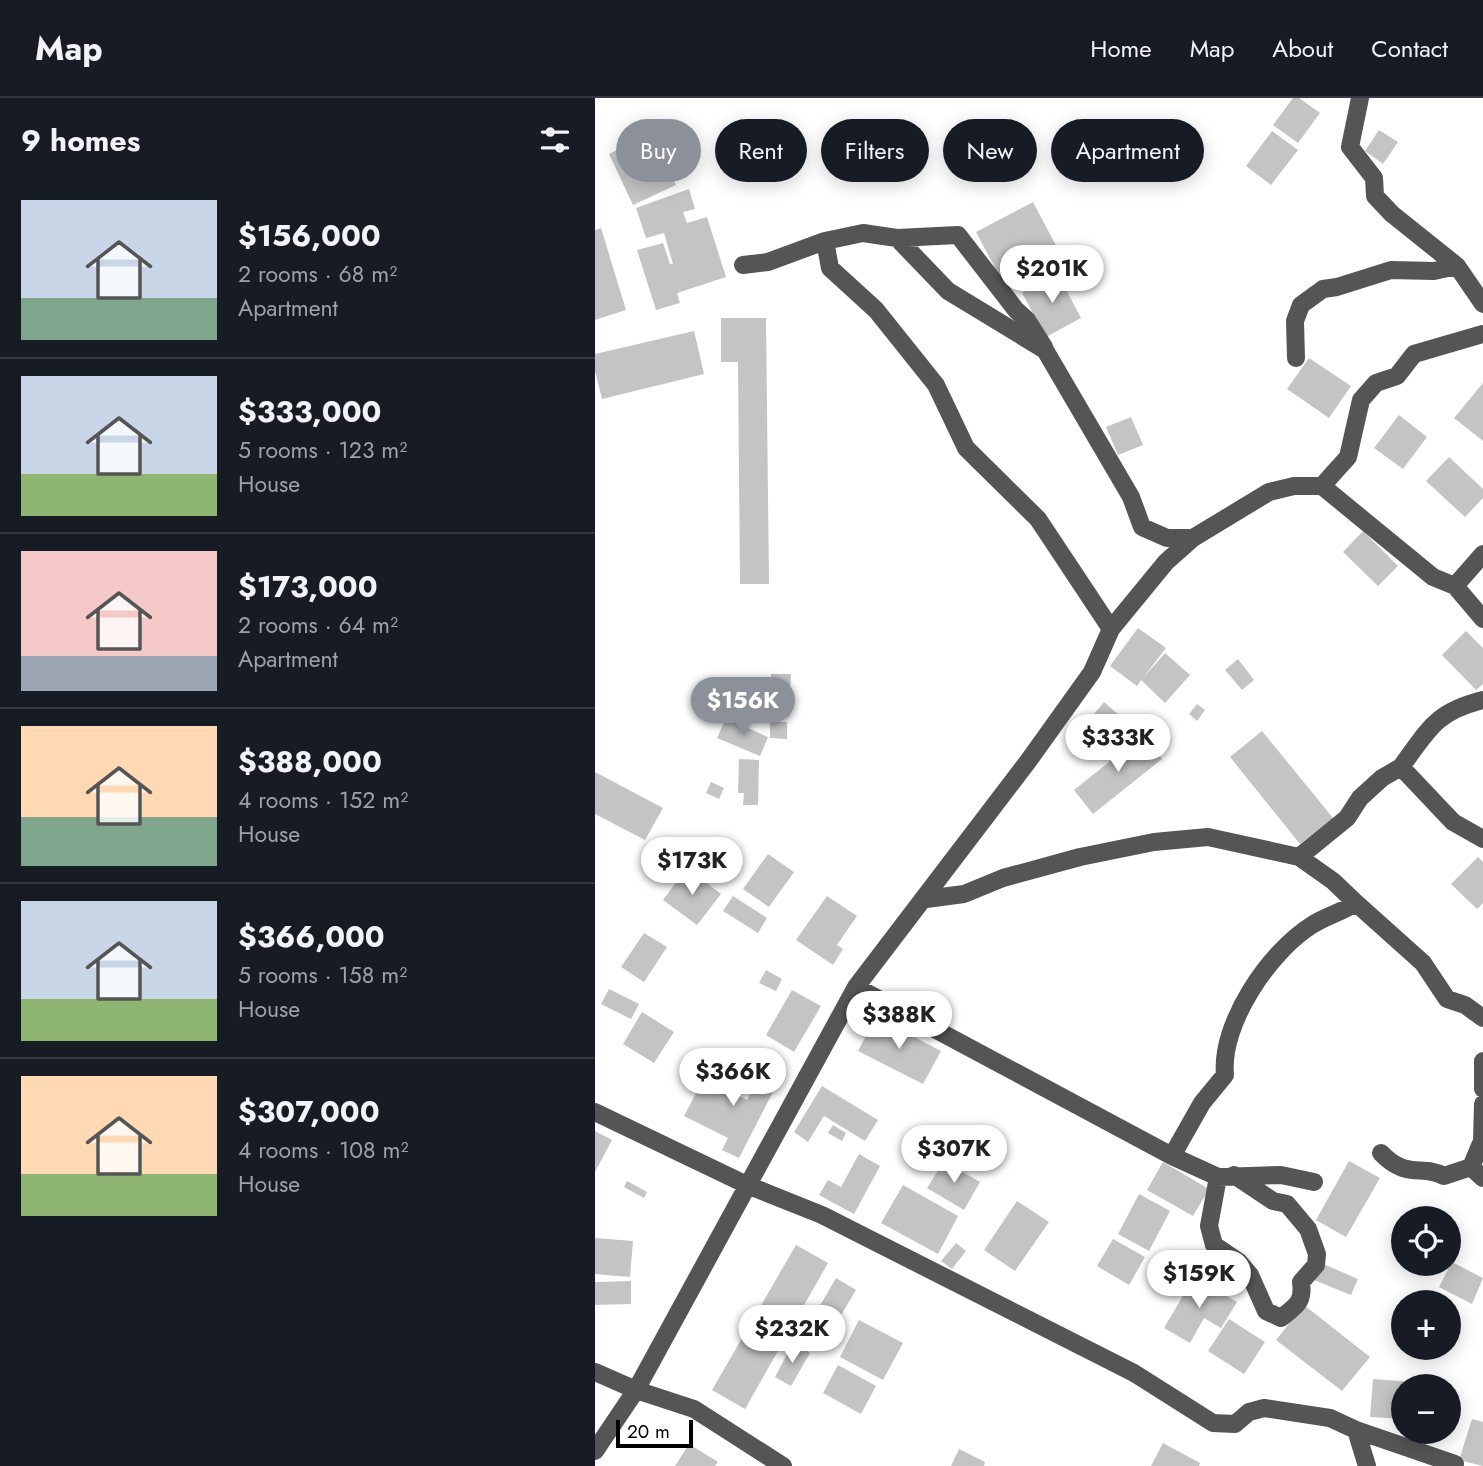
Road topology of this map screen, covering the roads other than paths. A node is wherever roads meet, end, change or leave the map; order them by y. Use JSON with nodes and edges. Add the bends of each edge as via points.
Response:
{"nodes":[{"id":1,"x":1360,"y":98,"type":"edge"},
{"id":2,"x":897,"y":238,"type":"junction"},
{"id":3,"x":824,"y":242,"type":"junction"},
{"id":4,"x":743,"y":265,"type":"dead end"},
{"id":5,"x":1457,"y":266,"type":"junction"},
{"id":6,"x":1483,"y":304,"type":"edge"},
{"id":7,"x":1483,"y":334,"type":"edge"},
{"id":8,"x":1045,"y":350,"type":"junction"},
{"id":9,"x":1296,"y":358,"type":"dead end"},
{"id":10,"x":1322,"y":486,"type":"junction"},
{"id":11,"x":1193,"y":538,"type":"junction"},
{"id":12,"x":1483,"y":554,"type":"edge"},
{"id":13,"x":1455,"y":586,"type":"junction"},
{"id":14,"x":1482,"y":616,"type":"edge"},
{"id":15,"x":1111,"y":629,"type":"junction"},
{"id":16,"x":1483,"y":700,"type":"edge"},
{"id":17,"x":1401,"y":767,"type":"junction"},
{"id":18,"x":1483,"y":839,"type":"edge"},
{"id":19,"x":1299,"y":858,"type":"junction"},
{"id":20,"x":926,"y":899,"type":"junction"},
{"id":21,"x":1356,"y":903,"type":"junction"},
{"id":22,"x":856,"y":987,"type":"junction"},
{"id":23,"x":1483,"y":1018,"type":"edge"},
{"id":24,"x":1483,"y":1061,"type":"edge"},
{"id":25,"x":1483,"y":1089,"type":"edge"},
{"id":26,"x":1483,"y":1104,"type":"edge"},
{"id":27,"x":595,"y":1112,"type":"edge"},
{"id":28,"x":1381,"y":1153,"type":"dead end"},
{"id":29,"x":1172,"y":1156,"type":"junction"},
{"id":30,"x":1477,"y":1172,"type":"edge"},
{"id":31,"x":1226,"y":1176,"type":"junction"},
{"id":32,"x":1314,"y":1182,"type":"dead end"},
{"id":33,"x":747,"y":1185,"type":"junction"},
{"id":34,"x":595,"y":1372,"type":"edge"},
{"id":35,"x":636,"y":1390,"type":"junction"},
{"id":36,"x":1356,"y":1430,"type":"junction"},
{"id":37,"x":595,"y":1451,"type":"edge"},
{"id":38,"x":1454,"y":1464,"type":"dead end"},
{"id":39,"x":783,"y":1466,"type":"edge"},
{"id":40,"x":1367,"y":1466,"type":"edge"}],
"edges":[{"from":1,"to":5,"type":"street","via":[[1350,147],[1374,178],[1375,196]]},
{"from":2,"to":3,"type":"street","via":[[863,233]]},
{"from":2,"to":8,"type":"street","via":[[948,291]]},
{"from":2,"to":8,"type":"street","via":[[958,234],[1027,320]]},
{"from":3,"to":4,"type":"street","via":[[768,262]]},
{"from":3,"to":15,"type":"street","via":[[830,268],[876,310],[928,375],[966,447],[1038,519]]},
{"from":5,"to":6,"type":"street"},
{"from":5,"to":9,"type":"street","via":[[1434,271],[1391,270],[1323,289],[1301,305],[1295,321]]},
{"from":7,"to":10,"type":"street","via":[[1414,354],[1397,376],[1376,383],[1361,400],[1348,457]]},
{"from":8,"to":11,"type":"street","via":[[1131,497],[1142,527],[1167,538]]},
{"from":10,"to":11,"type":"street","via":[[1269,492]]},
{"from":10,"to":13,"type":"street","via":[[1433,577]]},
{"from":11,"to":15,"type":"street","via":[[1166,562]]},
{"from":12,"to":13,"type":"street"},
{"from":13,"to":14,"type":"street"},
{"from":15,"to":20,"type":"street","via":[[1092,672]]},
{"from":16,"to":17,"type":"street","via":[[1450,710],[1431,725]]},
{"from":17,"to":18,"type":"street","via":[[1453,822]]},
{"from":17,"to":19,"type":"street","via":[[1382,778],[1347,818]]},
{"from":19,"to":20,"type":"street","via":[[1208,837],[1154,842],[1003,878],[964,894]]},
{"from":19,"to":21,"type":"street"},
{"from":20,"to":22,"type":"street"},
{"from":21,"to":23,"type":"street","via":[[1423,963],[1447,999]]},
{"from":21,"to":29,"type":"street","via":[[1293,939],[1268,966],[1228,1036],[1225,1075],[1202,1103]]},
{"from":22,"to":29,"type":"street"},
{"from":22,"to":33,"type":"street"},
{"from":24,"to":25,"type":"street"},
{"from":26,"to":30,"type":"street"},
{"from":27,"to":33,"type":"street"},
{"from":28,"to":30,"type":"street","via":[[1392,1164],[1424,1173]]},
{"from":29,"to":31,"type":"street"},
{"from":31,"to":31,"type":"street","via":[[1209,1226],[1214,1245],[1239,1262],[1266,1311],[1281,1318],[1300,1302],[1301,1282],[1311,1274],[1317,1254],[1308,1229],[1287,1204]]},
{"from":31,"to":32,"type":"street","via":[[1299,1176]]},
{"from":33,"to":35,"type":"street"},
{"from":33,"to":36,"type":"street","via":[[822,1215],[1134,1373],[1213,1423],[1235,1424],[1248,1412],[1264,1408],[1330,1418]]},
{"from":34,"to":35,"type":"street"},
{"from":35,"to":37,"type":"street"},
{"from":35,"to":39,"type":"street","via":[[694,1409]]},
{"from":36,"to":38,"type":"street"},
{"from":36,"to":40,"type":"street"}]}
